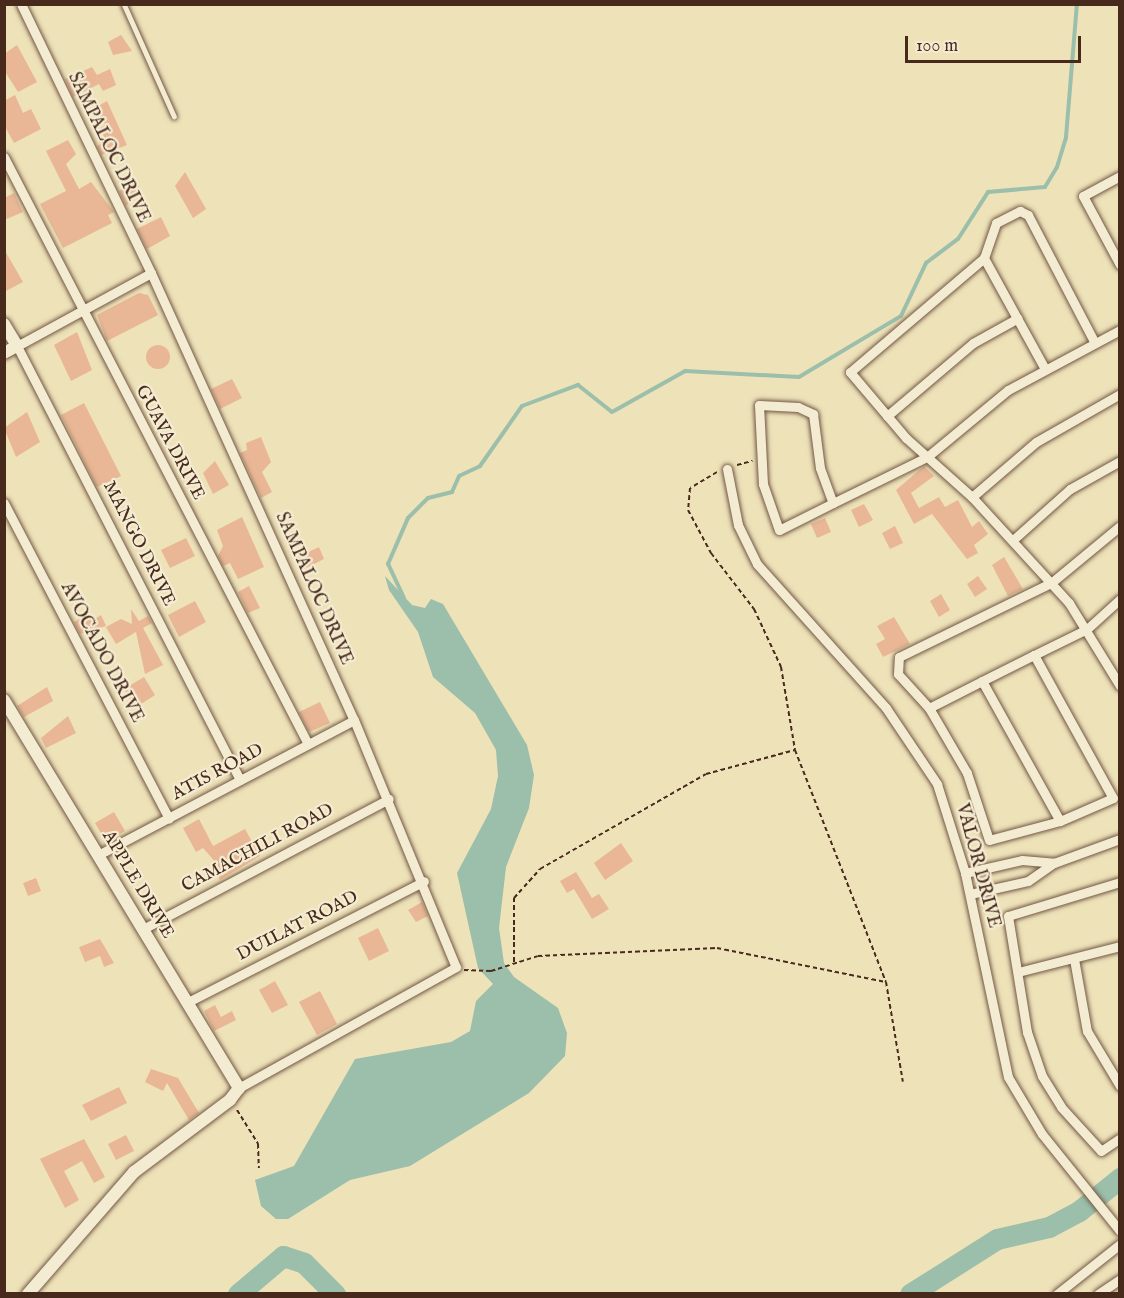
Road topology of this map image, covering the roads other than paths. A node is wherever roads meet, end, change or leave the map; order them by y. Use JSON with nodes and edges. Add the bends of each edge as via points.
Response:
{"nodes":[{"id":1,"x":21,"y":4,"type":"edge"},
{"id":2,"x":124,"y":4,"type":"edge"},
{"id":3,"x":174,"y":116,"type":"dead end"},
{"id":4,"x":4,"y":157,"type":"edge"},
{"id":5,"x":1119,"y":176,"type":"edge"},
{"id":6,"x":984,"y":258,"type":"junction"},
{"id":7,"x":1119,"y":265,"type":"edge"},
{"id":8,"x":151,"y":273,"type":"junction"},
{"id":9,"x":81,"y":311,"type":"junction"},
{"id":10,"x":1018,"y":318,"type":"junction"},
{"id":11,"x":4,"y":324,"type":"edge"},
{"id":12,"x":1119,"y":330,"type":"edge"},
{"id":13,"x":1095,"y":343,"type":"junction"},
{"id":14,"x":16,"y":346,"type":"junction"},
{"id":15,"x":4,"y":353,"type":"edge"},
{"id":16,"x":1045,"y":369,"type":"junction"},
{"id":17,"x":1119,"y":394,"type":"edge"},
{"id":18,"x":887,"y":416,"type":"junction"},
{"id":19,"x":927,"y":457,"type":"junction"},
{"id":20,"x":1119,"y":461,"type":"edge"},
{"id":21,"x":727,"y":469,"type":"road end"},
{"id":22,"x":972,"y":497,"type":"junction"},
{"id":23,"x":4,"y":503,"type":"edge"},
{"id":24,"x":833,"y":503,"type":"junction"},
{"id":25,"x":1119,"y":526,"type":"edge"},
{"id":26,"x":1014,"y":539,"type":"junction"},
{"id":27,"x":1052,"y":583,"type":"junction"},
{"id":28,"x":1119,"y":599,"type":"edge"},
{"id":29,"x":1087,"y":629,"type":"junction"},
{"id":30,"x":1034,"y":655,"type":"junction"},
{"id":31,"x":982,"y":681,"type":"junction"},
{"id":32,"x":1119,"y":686,"type":"edge"},
{"id":33,"x":4,"y":700,"type":"edge"},
{"id":34,"x":929,"y":708,"type":"junction"},
{"id":35,"x":354,"y":720,"type":"junction"},
{"id":36,"x":308,"y":744,"type":"junction"},
{"id":37,"x":240,"y":780,"type":"junction"},
{"id":38,"x":389,"y":799,"type":"junction"},
{"id":39,"x":169,"y":818,"type":"junction"},
{"id":40,"x":1060,"y":821,"type":"junction"},
{"id":41,"x":1119,"y":839,"type":"edge"},
{"id":42,"x":98,"y":855,"type":"junction"},
{"id":43,"x":1054,"y":863,"type":"junction"},
{"id":44,"x":965,"y":873,"type":"junction"},
{"id":45,"x":424,"y":880,"type":"junction"},
{"id":46,"x":1119,"y":882,"type":"edge"},
{"id":47,"x":970,"y":894,"type":"junction"},
{"id":48,"x":143,"y":929,"type":"junction"},
{"id":49,"x":1119,"y":946,"type":"edge"},
{"id":50,"x":1074,"y":958,"type":"junction"},
{"id":51,"x":1018,"y":972,"type":"junction"},
{"id":52,"x":188,"y":1002,"type":"junction"},
{"id":53,"x":1119,"y":1086,"type":"edge"},
{"id":54,"x":238,"y":1088,"type":"junction"},
{"id":55,"x":1119,"y":1138,"type":"edge"},
{"id":56,"x":1119,"y":1231,"type":"edge"},
{"id":57,"x":1119,"y":1244,"type":"edge"},
{"id":58,"x":1119,"y":1278,"type":"edge"},
{"id":59,"x":28,"y":1293,"type":"edge"},
{"id":60,"x":1057,"y":1293,"type":"edge"},
{"id":61,"x":1098,"y":1293,"type":"edge"}],
"edges":[{"from":1,"to":8,"type":"street","name":"SAMPALOC DRIVE"},
{"from":2,"to":3,"type":"lane"},
{"from":4,"to":9,"type":"street","name":"GUAVA DRIVE"},
{"from":5,"to":7,"type":"street","via":[[1083,196]]},
{"from":6,"to":10,"type":"street"},
{"from":6,"to":13,"type":"street","via":[[996,223],[1020,211],[1028,215]]},
{"from":6,"to":18,"type":"street","via":[[850,372]]},
{"from":8,"to":9,"type":"street"},
{"from":8,"to":35,"type":"street","name":"SAMPALOC DRIVE"},
{"from":9,"to":14,"type":"street"},
{"from":9,"to":36,"type":"street","name":"GUAVA DRIVE"},
{"from":10,"to":16,"type":"street"},
{"from":10,"to":18,"type":"street","via":[[973,343]]},
{"from":11,"to":14,"type":"street","name":"MANGO DRIVE"},
{"from":12,"to":13,"type":"street"},
{"from":13,"to":16,"type":"street"},
{"from":14,"to":15,"type":"street"},
{"from":14,"to":37,"type":"street","name":"MANGO DRIVE"},
{"from":16,"to":19,"type":"street","via":[[1008,390]]},
{"from":17,"to":22,"type":"street","via":[[1036,442]]},
{"from":18,"to":19,"type":"street"},
{"from":19,"to":22,"type":"street"},
{"from":19,"to":24,"type":"street"},
{"from":20,"to":26,"type":"street","via":[[1071,489]]},
{"from":21,"to":44,"type":"street","name":"VALOR DRIVE","via":[[738,525],[757,564],[910,738],[940,793]]},
{"from":22,"to":26,"type":"street"},
{"from":23,"to":39,"type":"street","name":"AVOCADO DRIVE"},
{"from":24,"to":24,"type":"street","via":[[820,468],[817,420],[807,410],[759,405],[759,459],[779,530]]},
{"from":25,"to":27,"type":"street"},
{"from":26,"to":27,"type":"street"},
{"from":27,"to":29,"type":"street"},
{"from":27,"to":34,"type":"street","via":[[899,657],[898,674]]},
{"from":28,"to":29,"type":"street"},
{"from":29,"to":30,"type":"street"},
{"from":29,"to":32,"type":"street"},
{"from":30,"to":31,"type":"street"},
{"from":30,"to":40,"type":"street","via":[[1113,798]]},
{"from":31,"to":34,"type":"street"},
{"from":31,"to":40,"type":"street"},
{"from":33,"to":42,"type":"street","name":"APPLE DRIVE"},
{"from":34,"to":40,"type":"street","via":[[967,773],[989,840]]},
{"from":35,"to":36,"type":"street","name":"ATIS ROAD"},
{"from":35,"to":38,"type":"street","name":"SAMPALOC DRIVE"},
{"from":36,"to":37,"type":"street","name":"ATIS ROAD"},
{"from":37,"to":39,"type":"street","name":"ATIS ROAD"},
{"from":38,"to":45,"type":"street","name":"SAMPALOC DRIVE"},
{"from":38,"to":48,"type":"street","name":"CAMACHILI ROAD"},
{"from":39,"to":42,"type":"street","name":"ATIS ROAD"},
{"from":41,"to":43,"type":"street"},
{"from":42,"to":48,"type":"street","name":"APPLE DRIVE"},
{"from":43,"to":44,"type":"street","via":[[1022,860]]},
{"from":43,"to":47,"type":"street","via":[[1028,881]]},
{"from":44,"to":47,"type":"street","name":"VALOR DRIVE"},
{"from":45,"to":52,"type":"street","name":"DUILAT ROAD"},
{"from":45,"to":54,"type":"street","name":"SAMPALOC DRIVE","via":[[456,968]]},
{"from":46,"to":51,"type":"street","via":[[1008,916]]},
{"from":47,"to":56,"type":"street","name":"VALOR DRIVE","via":[[1008,1077],[1031,1119]]},
{"from":48,"to":52,"type":"street","name":"APPLE DRIVE"},
{"from":49,"to":50,"type":"street"},
{"from":50,"to":51,"type":"street"},
{"from":50,"to":53,"type":"street","via":[[1087,1030]]},
{"from":51,"to":55,"type":"street","via":[[1032,1051],[1051,1092],[1101,1151]]},
{"from":52,"to":54,"type":"street","name":"APPLE DRIVE"},
{"from":54,"to":59,"type":"street","via":[[230,1100],[134,1172]]},
{"from":57,"to":60,"type":"street"},
{"from":58,"to":61,"type":"street"}]}
